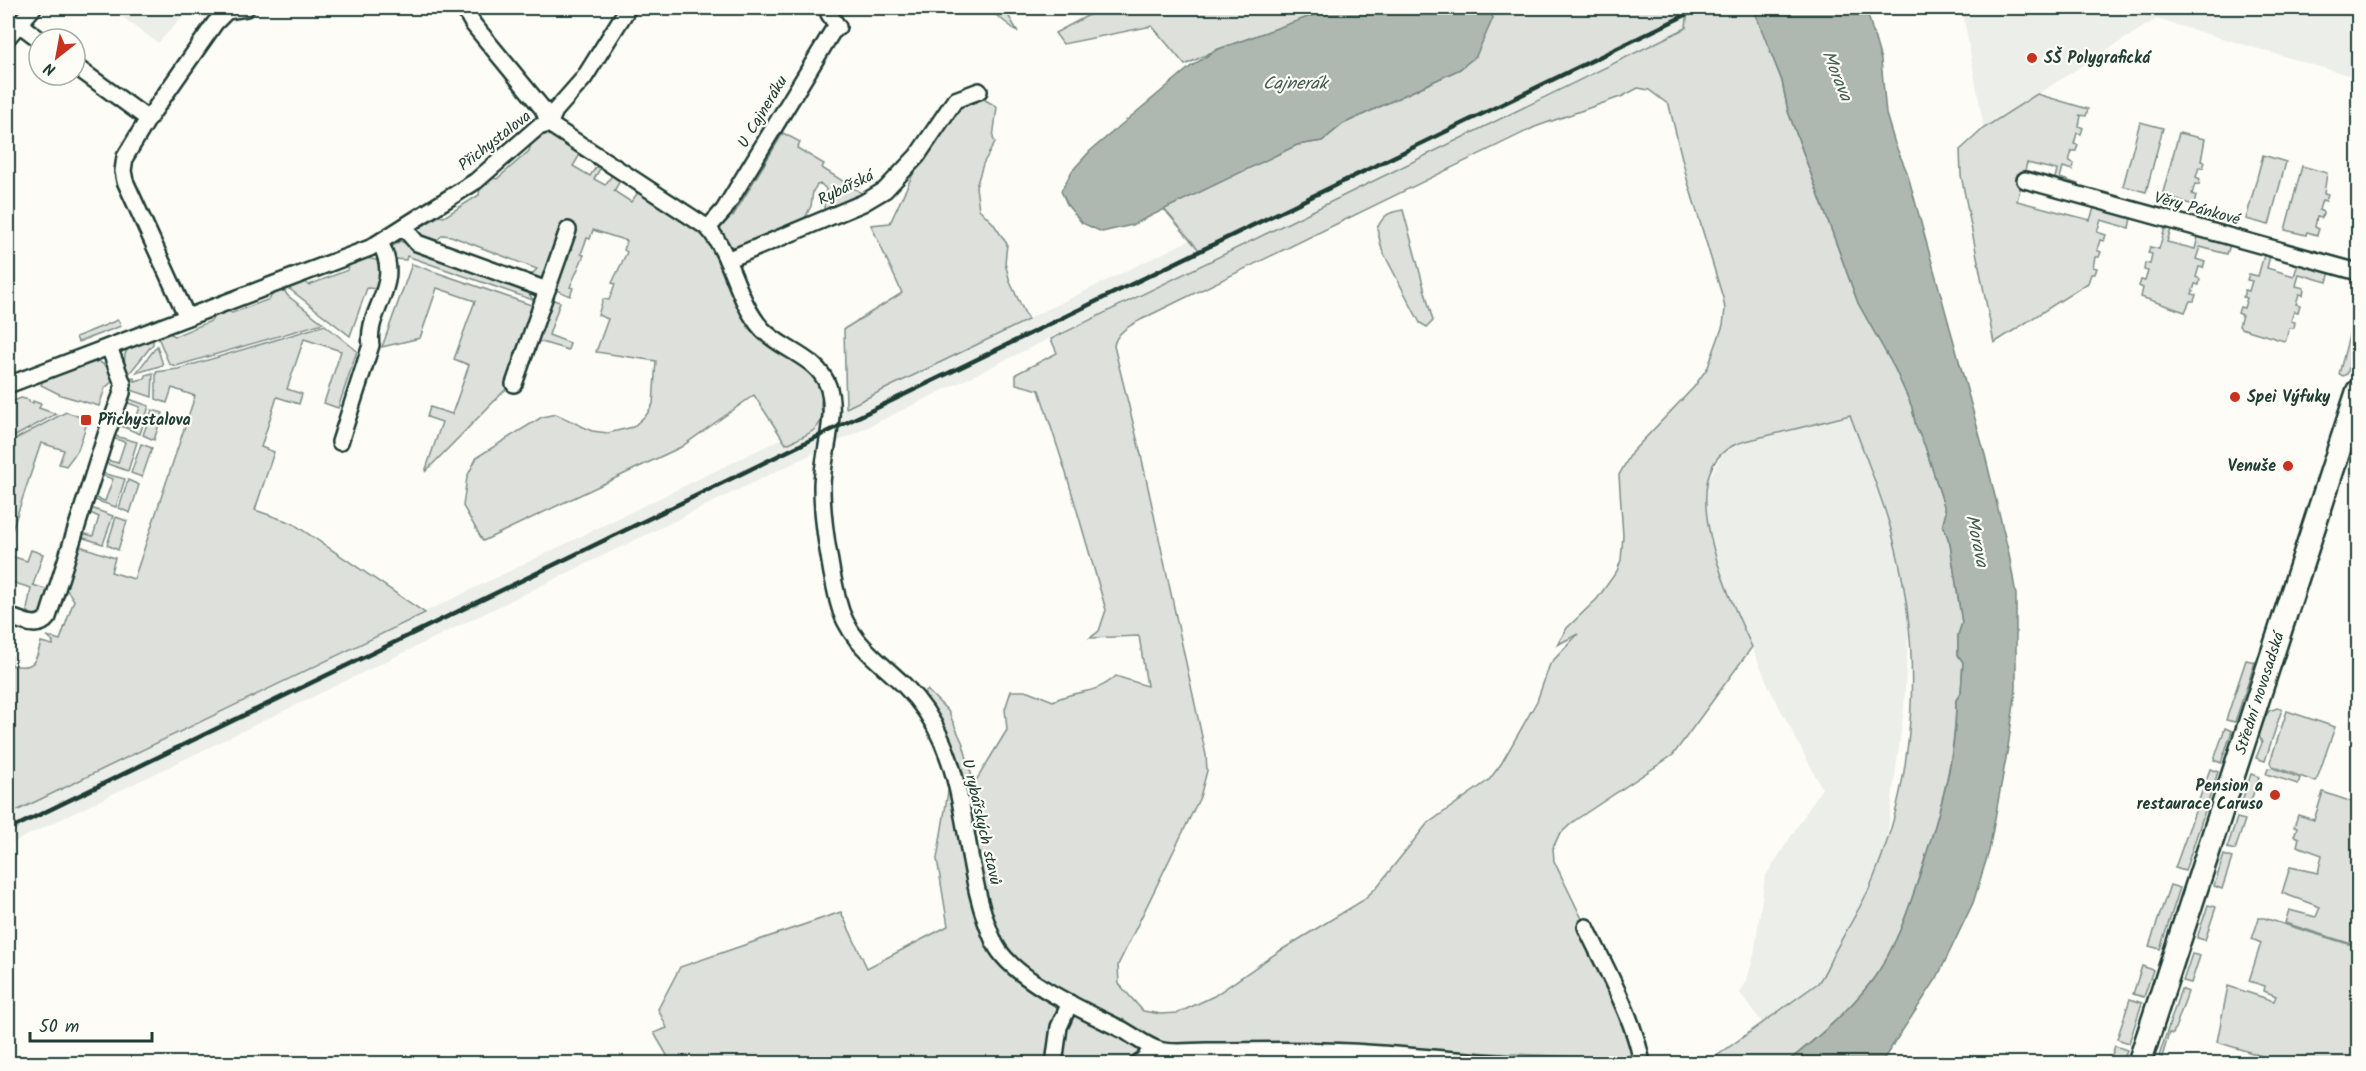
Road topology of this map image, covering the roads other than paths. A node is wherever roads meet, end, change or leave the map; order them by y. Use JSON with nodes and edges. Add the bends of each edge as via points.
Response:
{"nodes":[{"id":1,"x":33,"y":8,"type":"edge"},
{"id":2,"x":246,"y":8,"type":"edge"},
{"id":3,"x":464,"y":8,"type":"edge"},
{"id":4,"x":628,"y":8,"type":"edge"},
{"id":5,"x":830,"y":14,"type":"dead end"},
{"id":6,"x":20,"y":24,"type":"junction"},
{"id":7,"x":27,"y":30,"type":"edge"},
{"id":8,"x":8,"y":37,"type":"edge"},
{"id":9,"x":87,"y":75,"type":"edge"},
{"id":10,"x":979,"y":91,"type":"dead end"},
{"id":11,"x":148,"y":119,"type":"junction"},
{"id":12,"x":549,"y":124,"type":"junction"},
{"id":13,"x":2025,"y":180,"type":"dead end"},
{"id":14,"x":404,"y":228,"type":"junction"},
{"id":15,"x":708,"y":228,"type":"junction"},
{"id":16,"x":568,"y":230,"type":"dead end"},
{"id":17,"x":380,"y":243,"type":"junction"},
{"id":18,"x":727,"y":260,"type":"junction"},
{"id":19,"x":2358,"y":272,"type":"edge"},
{"id":20,"x":547,"y":290,"type":"junction"},
{"id":21,"x":187,"y":317,"type":"junction"},
{"id":22,"x":108,"y":347,"type":"junction"},
{"id":23,"x":514,"y":384,"type":"dead end"},
{"id":24,"x":8,"y":385,"type":"edge"},
{"id":25,"x":2358,"y":391,"type":"edge"},
{"id":26,"x":2355,"y":416,"type":"edge"},
{"id":27,"x":340,"y":442,"type":"dead end"},
{"id":28,"x":8,"y":616,"type":"edge"},
{"id":29,"x":1586,"y":927,"type":"dead end"},
{"id":30,"x":1070,"y":1003,"type":"junction"},
{"id":31,"x":1153,"y":1048,"type":"junction"},
{"id":32,"x":1054,"y":1064,"type":"edge"},
{"id":33,"x":1137,"y":1064,"type":"edge"},
{"id":34,"x":1505,"y":1064,"type":"edge"},
{"id":35,"x":1642,"y":1064,"type":"edge"},
{"id":36,"x":2139,"y":1064,"type":"edge"}],
"edges":[{"from":1,"to":6,"type":"street"},
{"from":2,"to":11,"type":"street","via":[[224,12]]},
{"from":3,"to":12,"type":"street","name":"Přichystalova","via":[[543,109]]},
{"from":4,"to":12,"type":"street","name":"Přichystalova","via":[[584,78],[555,111]]},
{"from":5,"to":15,"type":"street","name":"U Cajneráku","via":[[838,27],[724,210]]},
{"from":6,"to":7,"type":"street"},
{"from":6,"to":8,"type":"street"},
{"from":9,"to":11,"type":"street"},
{"from":10,"to":18,"type":"street","name":"Rybářská","via":[[955,100],[918,156],[885,190]]},
{"from":11,"to":21,"type":"street","via":[[125,157],[123,171]]},
{"from":12,"to":14,"type":"street","name":"Přichystalova","via":[[538,127],[482,177]]},
{"from":12,"to":15,"type":"street"},
{"from":13,"to":19,"type":"street","name":"Věry Pánkové"},
{"from":14,"to":17,"type":"street","name":"Přichystalova"},
{"from":14,"to":20,"type":"street","via":[[417,243]]},
{"from":15,"to":18,"type":"street","name":"U rybářských stavů"},
{"from":16,"to":20,"type":"street"},
{"from":17,"to":21,"type":"street","name":"Přichystalova"},
{"from":17,"to":27,"type":"street","via":[[387,255],[386,284]]},
{"from":18,"to":30,"type":"street","name":"U rybářských stavů","via":[[759,325],[815,366],[828,388],[830,412],[822,489],[835,586],[846,626],[864,649],[917,699],[939,734],[953,772],[985,919],[997,947],[1007,962]]},
{"from":20,"to":23,"type":"street"},
{"from":21,"to":22,"type":"street","name":"Přichystalova"},
{"from":22,"to":24,"type":"street","name":"Přichystalova"},
{"from":22,"to":28,"type":"street","via":[[123,393],[48,617],[36,625]]},
{"from":25,"to":26,"type":"main road","name":"Střední novosadská"},
{"from":26,"to":36,"type":"main road","name":"Střední novosadská"},
{"from":29,"to":35,"type":"street","via":[[1634,1034]]},
{"from":30,"to":31,"type":"street","name":"U rybářských stavů"},
{"from":30,"to":32,"type":"street","via":[[1059,1027]]},
{"from":31,"to":33,"type":"street"},
{"from":31,"to":34,"type":"street","name":"U rybářských stavů","via":[[1325,1050]]}]}
